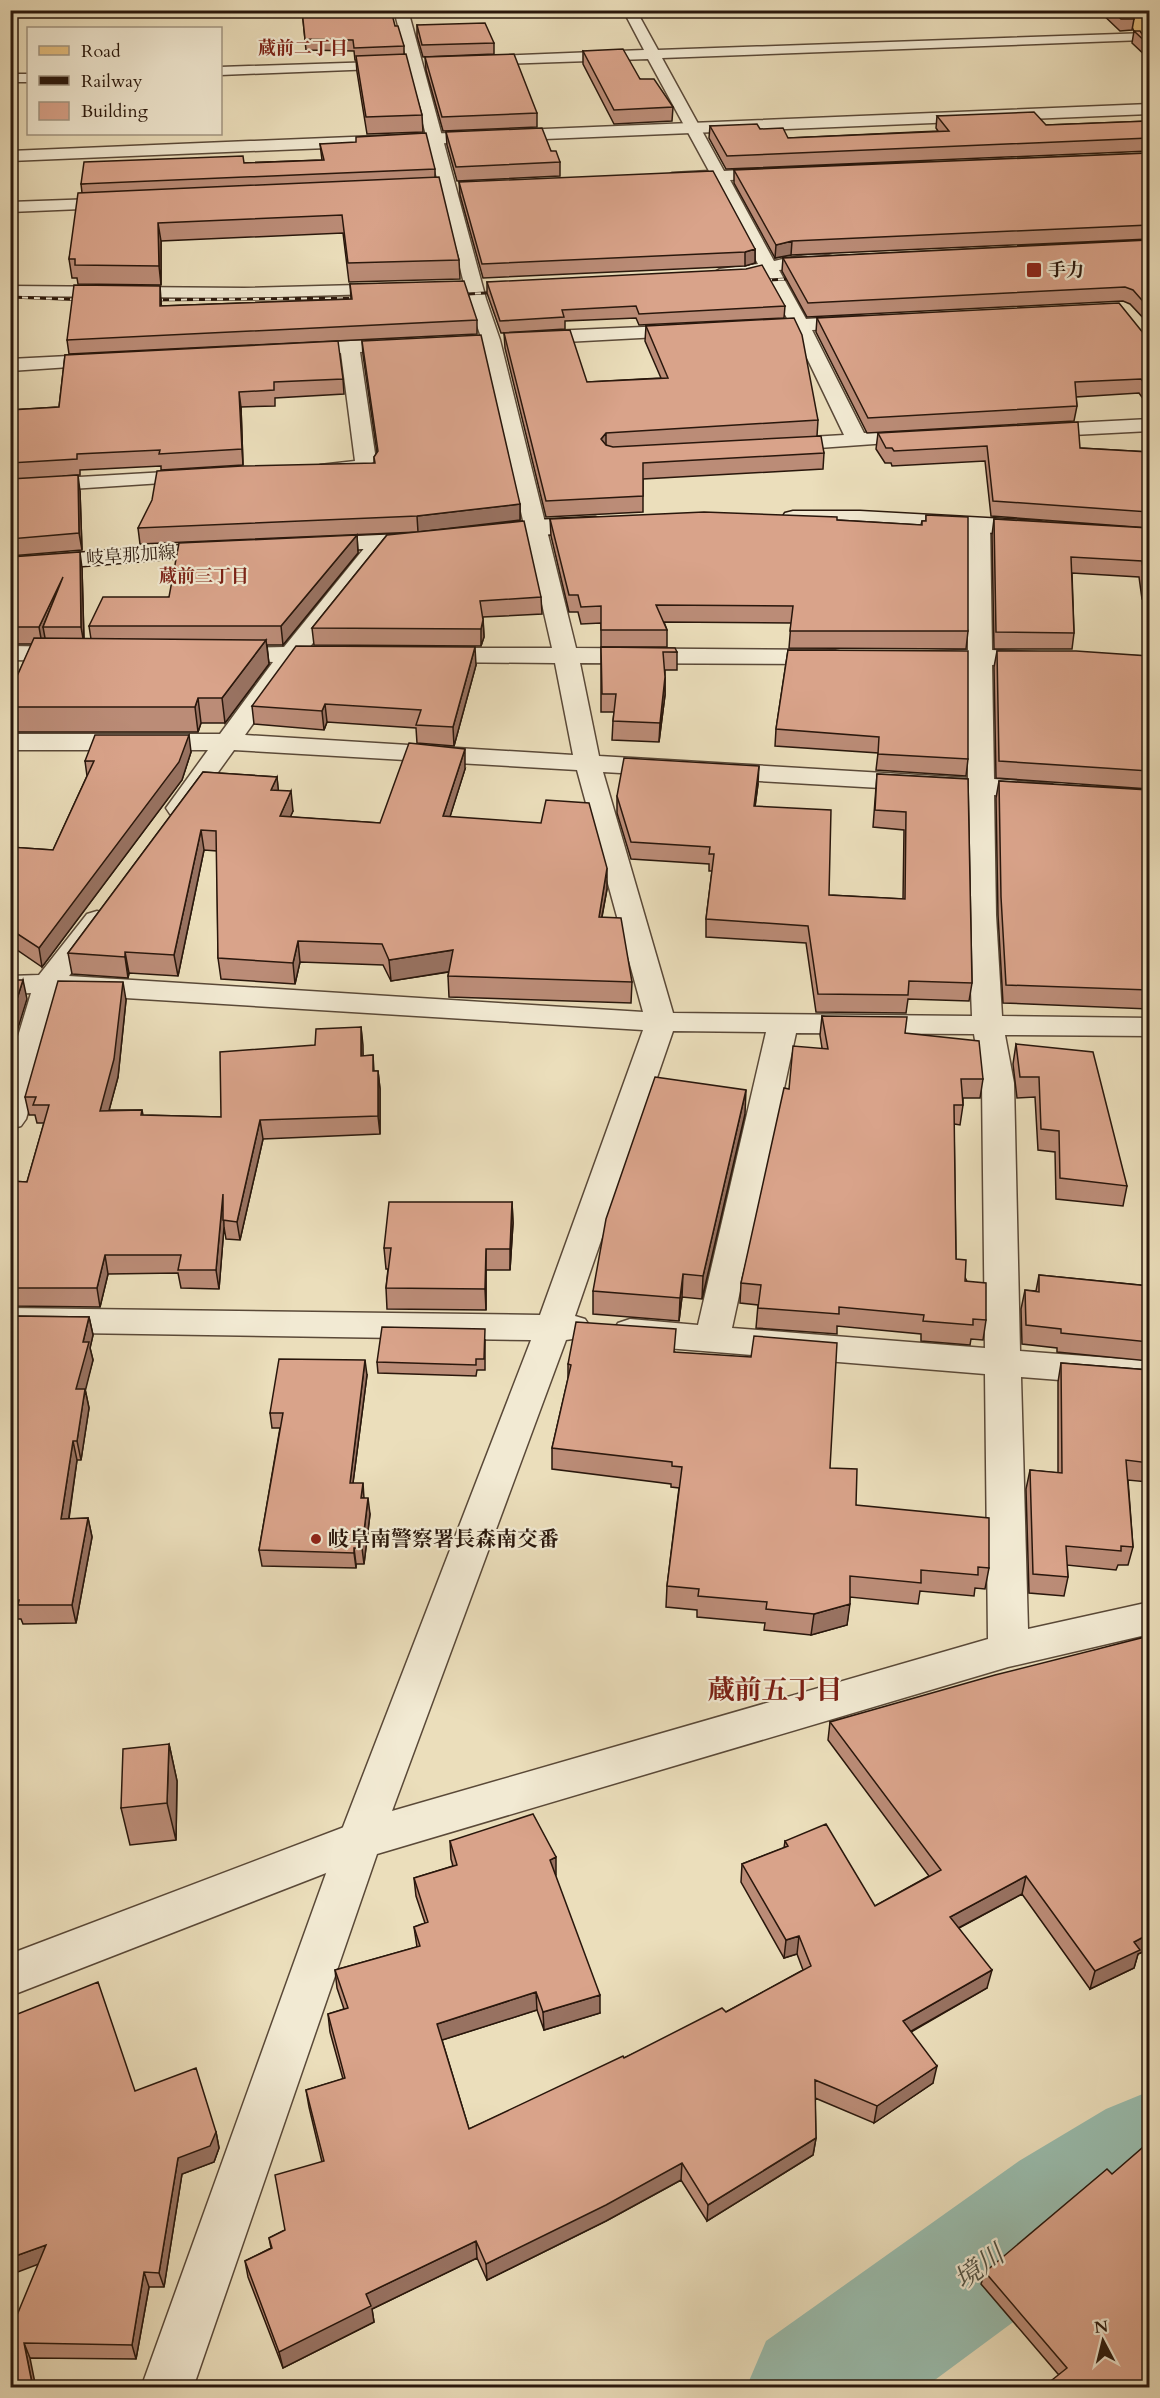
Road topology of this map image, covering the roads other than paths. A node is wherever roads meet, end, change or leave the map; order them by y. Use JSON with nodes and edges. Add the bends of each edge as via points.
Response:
{"nodes":[{"id":1,"x":45,"y":10,"type":"edge"},
{"id":2,"x":401,"y":10,"type":"edge"},
{"id":3,"x":629,"y":10,"type":"edge"},
{"id":4,"x":1130,"y":10,"type":"edge"},
{"id":5,"x":10,"y":12,"type":"edge"},
{"id":6,"x":1147,"y":41,"type":"edge"},
{"id":7,"x":652,"y":55,"type":"junction"},
{"id":8,"x":450,"y":62,"type":"edge"},
{"id":9,"x":421,"y":63,"type":"junction"},
{"id":10,"x":222,"y":71,"type":"edge"},
{"id":11,"x":10,"y":78,"type":"edge"},
{"id":12,"x":27,"y":78,"type":"edge"},
{"id":13,"x":1149,"y":110,"type":"edge"},
{"id":14,"x":692,"y":128,"type":"junction"},
{"id":15,"x":435,"y":139,"type":"junction"},
{"id":16,"x":10,"y":156,"type":"edge"},
{"id":17,"x":790,"y":173,"type":"edge"},
{"id":18,"x":718,"y":176,"type":"junction"},
{"id":19,"x":660,"y":179,"type":"edge"},
{"id":20,"x":141,"y":202,"type":"edge"},
{"id":21,"x":10,"y":207,"type":"edge"},
{"id":22,"x":851,"y":259,"type":"edge"},
{"id":23,"x":768,"y":266,"type":"junction"},
{"id":24,"x":698,"y":275,"type":"edge"},
{"id":25,"x":497,"y":285,"type":"edge"},
{"id":26,"x":473,"y":286,"type":"junction"},
{"id":27,"x":450,"y":287,"type":"edge"},
{"id":28,"x":415,"y":288,"type":"edge"},
{"id":29,"x":10,"y":291,"type":"edge"},
{"id":30,"x":884,"y":321,"type":"edge"},
{"id":31,"x":800,"y":326,"type":"junction"},
{"id":32,"x":729,"y":329,"type":"edge"},
{"id":33,"x":705,"y":330,"type":"edge"},
{"id":34,"x":491,"y":340,"type":"junction"},
{"id":35,"x":467,"y":341,"type":"edge"},
{"id":36,"x":420,"y":344,"type":"edge"},
{"id":37,"x":350,"y":348,"type":"junction"},
{"id":38,"x":279,"y":351,"type":"edge"},
{"id":39,"x":127,"y":359,"type":"edge"},
{"id":40,"x":10,"y":365,"type":"edge"},
{"id":41,"x":1149,"y":425,"type":"edge"},
{"id":42,"x":1009,"y":432,"type":"edge"},
{"id":43,"x":939,"y":436,"type":"edge"},
{"id":44,"x":857,"y":440,"type":"junction"},
{"id":45,"x":753,"y":446,"type":"edge"},
{"id":46,"x":307,"y":471,"type":"edge"},
{"id":47,"x":224,"y":475,"type":"edge"},
{"id":48,"x":10,"y":487,"type":"edge"},
{"id":49,"x":774,"y":518,"type":"edge"},
{"id":50,"x":616,"y":523,"type":"edge"},
{"id":51,"x":979,"y":524,"type":"junction"},
{"id":52,"x":535,"y":527,"type":"junction"},
{"id":53,"x":1061,"y":530,"type":"edge"},
{"id":54,"x":463,"y":536,"type":"edge"},
{"id":55,"x":441,"y":538,"type":"edge"},
{"id":56,"x":382,"y":542,"type":"junction"},
{"id":57,"x":292,"y":546,"type":"edge"},
{"id":58,"x":244,"y":548,"type":"edge"},
{"id":59,"x":10,"y":565,"type":"edge"},
{"id":60,"x":10,"y":653,"type":"edge"},
{"id":61,"x":92,"y":654,"type":"edge"},
{"id":62,"x":197,"y":654,"type":"edge"},
{"id":63,"x":290,"y":655,"type":"junction"},
{"id":64,"x":359,"y":655,"type":"edge"},
{"id":65,"x":405,"y":655,"type":"edge"},
{"id":66,"x":566,"y":656,"type":"junction"},
{"id":67,"x":862,"y":657,"type":"edge"},
{"id":68,"x":897,"y":657,"type":"edge"},
{"id":69,"x":980,"y":657,"type":"junction"},
{"id":70,"x":1059,"y":658,"type":"edge"},
{"id":71,"x":10,"y":742,"type":"edge"},
{"id":72,"x":227,"y":742,"type":"junction"},
{"id":73,"x":587,"y":761,"type":"junction"},
{"id":74,"x":980,"y":786,"type":"junction"},
{"id":75,"x":1070,"y":792,"type":"edge"},
{"id":76,"x":166,"y":826,"type":"edge"},
{"id":77,"x":111,"y":900,"type":"edge"},
{"id":78,"x":48,"y":984,"type":"junction"},
{"id":79,"x":10,"y":985,"type":"edge"},
{"id":80,"x":661,"y":1022,"type":"junction"},
{"id":81,"x":783,"y":1024,"type":"junction"},
{"id":82,"x":988,"y":1026,"type":"junction"},
{"id":83,"x":1149,"y":1027,"type":"edge"},
{"id":84,"x":10,"y":1119,"type":"edge"},
{"id":85,"x":10,"y":1320,"type":"edge"},
{"id":86,"x":554,"y":1326,"type":"junction"},
{"id":87,"x":712,"y":1339,"type":"junction"},
{"id":88,"x":1001,"y":1362,"type":"junction"},
{"id":89,"x":1149,"y":1374,"type":"edge"},
{"id":90,"x":1149,"y":1618,"type":"edge"},
{"id":91,"x":1008,"y":1650,"type":"junction"},
{"id":92,"x":360,"y":1840,"type":"junction"},
{"id":93,"x":10,"y":1975,"type":"edge"},
{"id":94,"x":167,"y":2388,"type":"edge"}],
"edges":[{"from":1,"to":5,"type":"street"},
{"from":2,"to":9,"type":"street"},
{"from":3,"to":7,"type":"street"},
{"from":4,"to":6,"type":"main road"},
{"from":6,"to":7,"type":"street"},
{"from":7,"to":8,"type":"street"},
{"from":7,"to":14,"type":"street"},
{"from":9,"to":10,"type":"street"},
{"from":9,"to":15,"type":"street"},
{"from":11,"to":12,"type":"street"},
{"from":13,"to":14,"type":"street"},
{"from":14,"to":15,"type":"street"},
{"from":14,"to":18,"type":"street"},
{"from":15,"to":16,"type":"street"},
{"from":15,"to":26,"type":"street"},
{"from":17,"to":18,"type":"street"},
{"from":18,"to":19,"type":"street"},
{"from":18,"to":23,"type":"street"},
{"from":20,"to":21,"type":"street"},
{"from":22,"to":23,"type":"street","via":[[791,261]]},
{"from":23,"to":24,"type":"street","via":[[745,273]]},
{"from":23,"to":31,"type":"street"},
{"from":25,"to":26,"type":"street"},
{"from":26,"to":27,"type":"street"},
{"from":26,"to":34,"type":"street"},
{"from":28,"to":29,"type":"street","via":[[244,293]]},
{"from":30,"to":31,"type":"street"},
{"from":31,"to":32,"type":"street"},
{"from":31,"to":44,"type":"street"},
{"from":33,"to":34,"type":"street"},
{"from":34,"to":35,"type":"street"},
{"from":34,"to":52,"type":"street"},
{"from":36,"to":37,"type":"street"},
{"from":37,"to":38,"type":"street"},
{"from":37,"to":46,"type":"street","via":[[366,467]]},
{"from":39,"to":40,"type":"street"},
{"from":41,"to":42,"type":"street"},
{"from":43,"to":44,"type":"street"},
{"from":44,"to":45,"type":"street"},
{"from":47,"to":48,"type":"street"},
{"from":49,"to":51,"type":"street"},
{"from":50,"to":52,"type":"street"},
{"from":51,"to":53,"type":"street"},
{"from":51,"to":69,"type":"street"},
{"from":52,"to":54,"type":"street"},
{"from":52,"to":66,"type":"street"},
{"from":55,"to":56,"type":"street"},
{"from":56,"to":57,"type":"street"},
{"from":56,"to":63,"type":"street"},
{"from":58,"to":59,"type":"street","name":"岐阜那加線"},
{"from":60,"to":61,"type":"street"},
{"from":62,"to":63,"type":"street"},
{"from":63,"to":64,"type":"street"},
{"from":63,"to":72,"type":"street"},
{"from":65,"to":66,"type":"street"},
{"from":66,"to":67,"type":"street"},
{"from":66,"to":73,"type":"street"},
{"from":68,"to":69,"type":"street"},
{"from":69,"to":70,"type":"street"},
{"from":69,"to":74,"type":"street"},
{"from":71,"to":72,"type":"street"},
{"from":72,"to":73,"type":"street"},
{"from":72,"to":76,"type":"street"},
{"from":73,"to":74,"type":"street"},
{"from":73,"to":80,"type":"street"},
{"from":74,"to":75,"type":"street"},
{"from":74,"to":82,"type":"street"},
{"from":77,"to":78,"type":"street"},
{"from":78,"to":79,"type":"street"},
{"from":78,"to":80,"type":"street"},
{"from":78,"to":84,"type":"street"},
{"from":80,"to":81,"type":"street"},
{"from":80,"to":86,"type":"street"},
{"from":81,"to":82,"type":"street"},
{"from":81,"to":87,"type":"street"},
{"from":82,"to":83,"type":"street"},
{"from":82,"to":88,"type":"street","via":[[998,1083]]},
{"from":85,"to":86,"type":"street"},
{"from":86,"to":87,"type":"street"},
{"from":86,"to":92,"type":"street"},
{"from":87,"to":88,"type":"street"},
{"from":88,"to":89,"type":"street"},
{"from":88,"to":91,"type":"street"},
{"from":90,"to":91,"type":"street"},
{"from":91,"to":92,"type":"street"},
{"from":92,"to":93,"type":"street"},
{"from":92,"to":94,"type":"street"}]}
